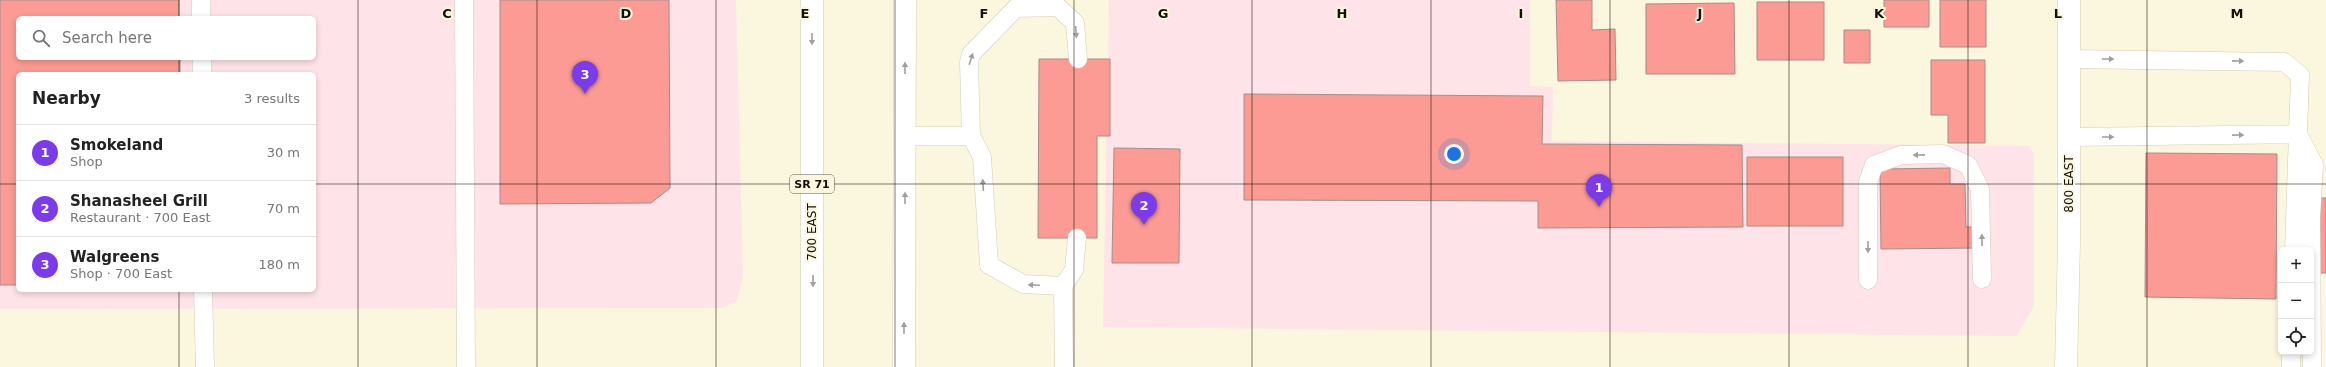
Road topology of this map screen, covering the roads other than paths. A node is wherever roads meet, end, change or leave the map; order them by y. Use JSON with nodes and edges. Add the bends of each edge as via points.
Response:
{"nodes":[{"id":1,"x":201,"y":0,"type":"edge"},
{"id":2,"x":464,"y":0,"type":"edge"},
{"id":3,"x":812,"y":0,"type":"edge"},
{"id":4,"x":905,"y":0,"type":"edge"},
{"id":5,"x":2069,"y":0,"type":"edge"},
{"id":6,"x":201,"y":16,"type":"edge"},
{"id":7,"x":202,"y":60,"type":"edge"},
{"id":8,"x":1078,"y":60,"type":"dead end"},
{"id":9,"x":2069,"y":60,"type":"junction"},
{"id":10,"x":202,"y":72,"type":"edge"},
{"id":11,"x":2298,"y":134,"type":"junction"},
{"id":12,"x":905,"y":136,"type":"junction"},
{"id":13,"x":971,"y":136,"type":"junction"},
{"id":14,"x":2069,"y":137,"type":"junction"},
{"id":15,"x":1078,"y":238,"type":"dead end"},
{"id":16,"x":2294,"y":247,"type":"edge"},
{"id":17,"x":1982,"y":279,"type":"dead end"},
{"id":18,"x":1868,"y":280,"type":"dead end"},
{"id":19,"x":1063,"y":286,"type":"junction"},
{"id":20,"x":203,"y":292,"type":"edge"},
{"id":21,"x":2291,"y":355,"type":"edge"},
{"id":22,"x":205,"y":367,"type":"edge"},
{"id":23,"x":466,"y":367,"type":"edge"},
{"id":24,"x":812,"y":367,"type":"edge"},
{"id":25,"x":904,"y":367,"type":"edge"},
{"id":26,"x":1064,"y":367,"type":"edge"},
{"id":27,"x":2066,"y":367,"type":"edge"},
{"id":28,"x":2291,"y":367,"type":"edge"},
{"id":29,"x":2312,"y":367,"type":"edge"}],
"edges":[{"from":1,"to":6,"type":"lane"},
{"from":2,"to":23,"type":"lane"},
{"from":3,"to":24,"type":"main road","name":"700 EAST","number":"SR 71","one_way":true},
{"from":12,"to":4,"type":"main road","one_way":true},
{"from":5,"to":9,"type":"main road","name":"800 EAST"},
{"from":7,"to":10,"type":"lane"},
{"from":13,"to":8,"type":"lane","one_way":true,"via":[[971,54],[1016,8],[1058,7],[1075,23]]},
{"from":9,"to":11,"type":"lane","one_way":true,"via":[[2284,62],[2300,76]]},
{"from":9,"to":14,"type":"main road","name":"800 EAST"},
{"from":14,"to":11,"type":"lane","one_way":true},
{"from":11,"to":16,"type":"lane"},
{"from":11,"to":29,"type":"lane","via":[[2314,165],[2310,217]]},
{"from":12,"to":13,"type":"lane"},
{"from":25,"to":12,"type":"main road","one_way":true},
{"from":19,"to":13,"type":"lane","one_way":true,"via":[[1023,284],[988,265],[982,157]]},
{"from":14,"to":27,"type":"main road","name":"800 EAST"},
{"from":15,"to":19,"type":"lane","via":[[1074,270]]},
{"from":17,"to":18,"type":"lane","one_way":true,"via":[[1980,189],[1968,165],[1943,154],[1901,155],[1874,165],[1868,182]]},
{"from":19,"to":26,"type":"lane"},
{"from":20,"to":22,"type":"lane"},
{"from":21,"to":28,"type":"lane"}]}
